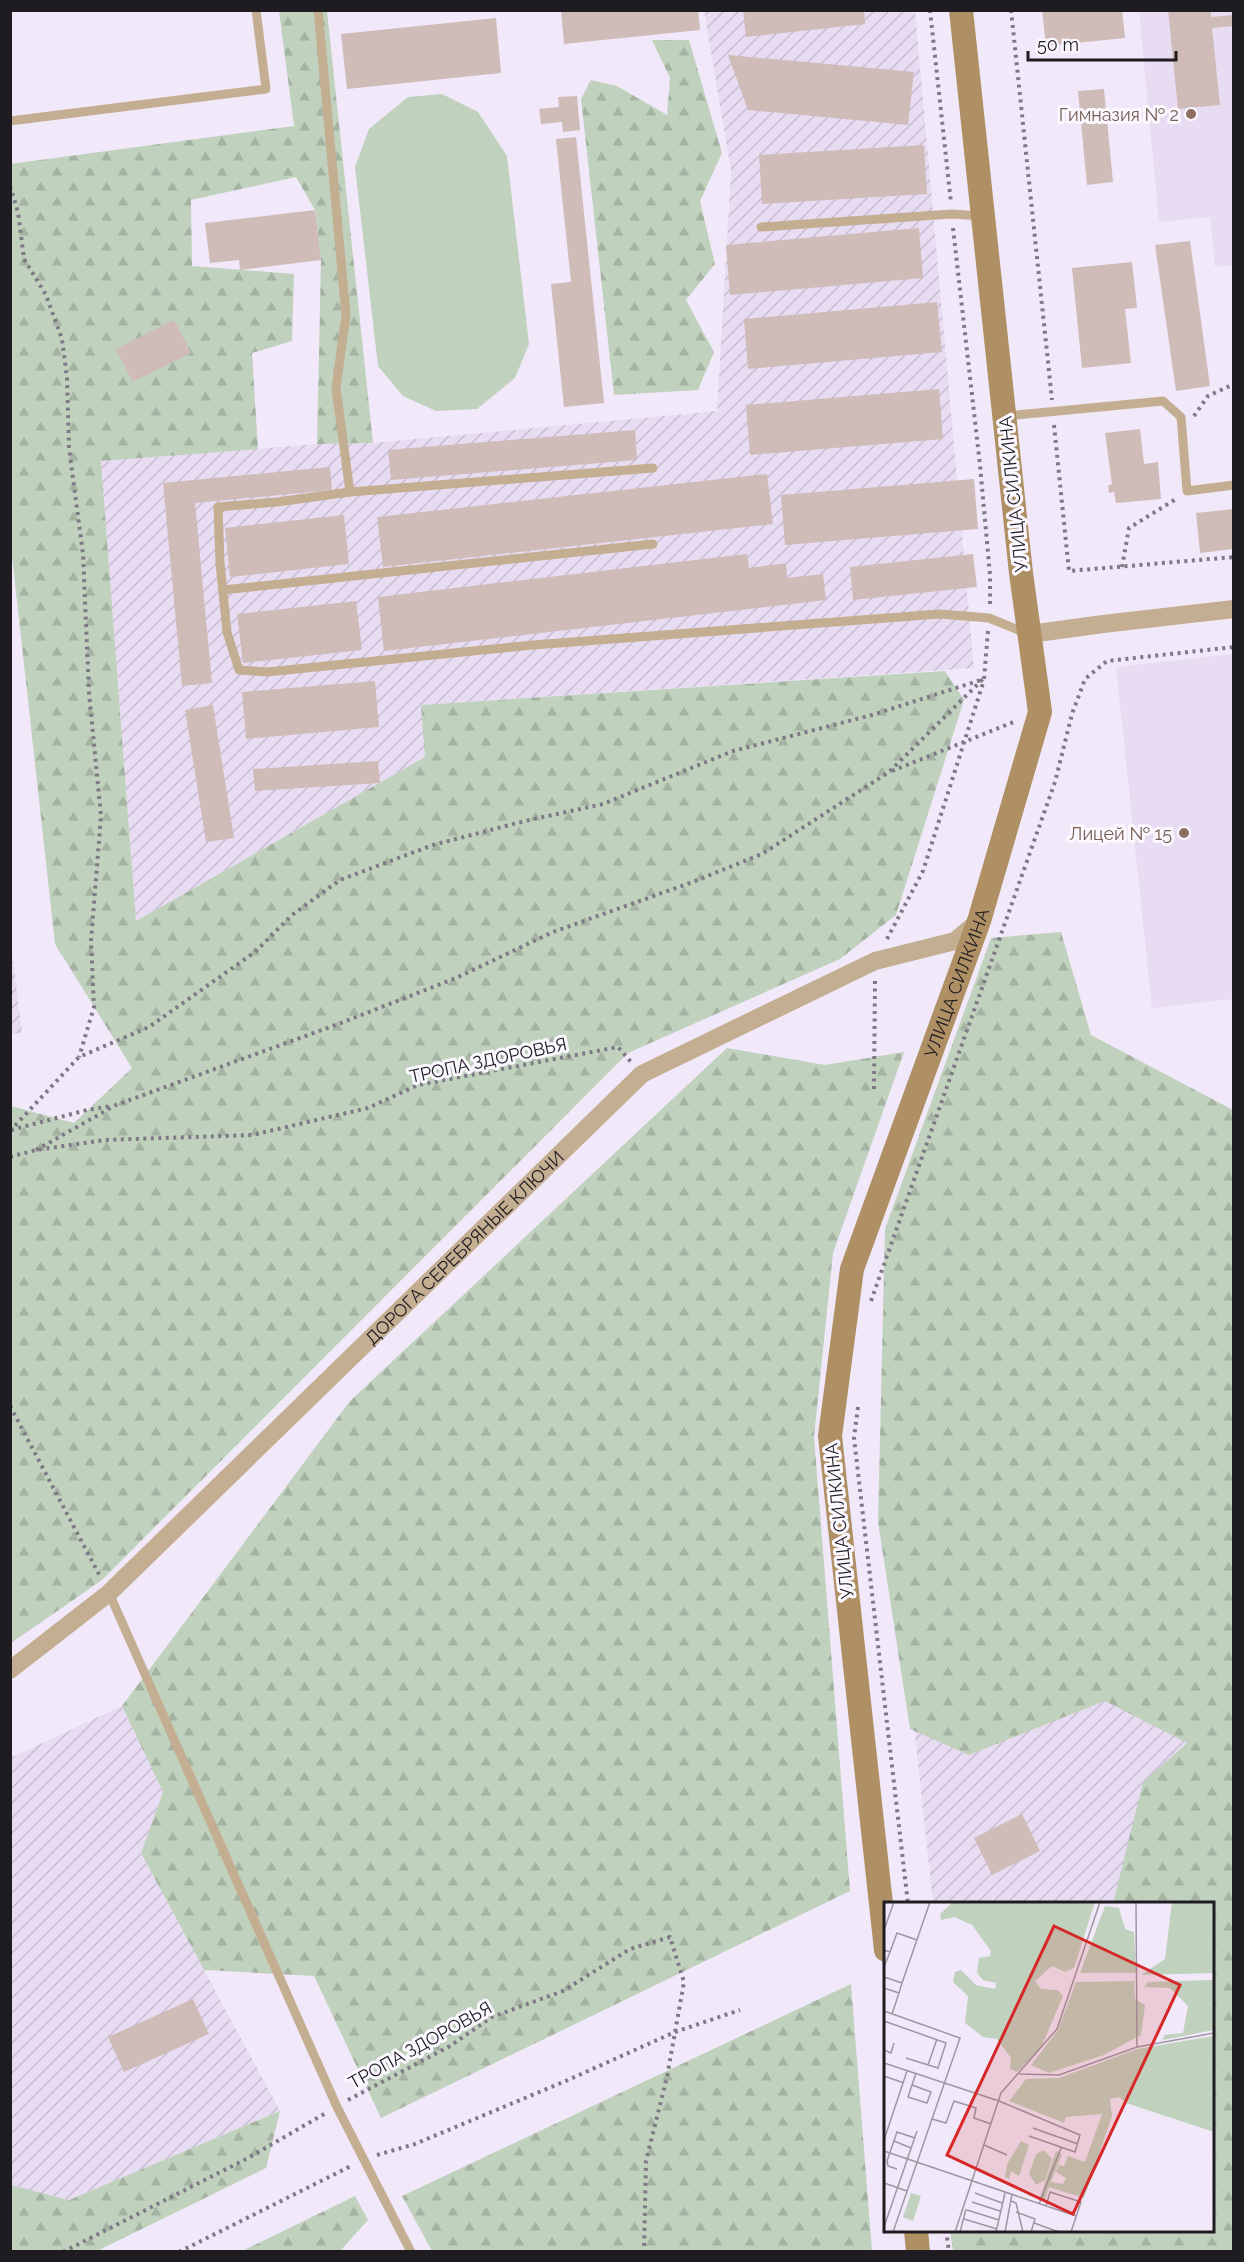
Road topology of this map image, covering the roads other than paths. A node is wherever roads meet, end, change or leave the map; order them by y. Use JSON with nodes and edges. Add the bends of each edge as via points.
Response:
{"nodes":[{"id":1,"x":256,"y":10,"type":"edge"},
{"id":2,"x":318,"y":10,"type":"edge"},
{"id":3,"x":961,"y":10,"type":"edge"},
{"id":4,"x":10,"y":121,"type":"edge"},
{"id":5,"x":984,"y":216,"type":"junction"},
{"id":6,"x":760,"y":227,"type":"dead end"},
{"id":7,"x":1004,"y":417,"type":"junction"},
{"id":8,"x":653,"y":468,"type":"dead end"},
{"id":9,"x":1233,"y":485,"type":"edge"},
{"id":10,"x":350,"y":492,"type":"junction"},
{"id":11,"x":653,"y":544,"type":"dead end"},
{"id":12,"x":223,"y":590,"type":"junction"},
{"id":13,"x":1233,"y":609,"type":"edge"},
{"id":14,"x":1030,"y":634,"type":"junction"},
{"id":15,"x":979,"y":921,"type":"junction"},
{"id":16,"x":109,"y":1593,"type":"junction"},
{"id":17,"x":10,"y":1670,"type":"edge"},
{"id":18,"x":884,"y":1941,"type":"edge"},
{"id":19,"x":916,"y":2232,"type":"edge"},
{"id":20,"x":411,"y":2252,"type":"edge"},
{"id":21,"x":918,"y":2252,"type":"edge"}],
"edges":[{"from":1,"to":4,"type":"lane","via":[[266,88]]},
{"from":2,"to":10,"type":"lane","via":[[346,315],[336,388]]},
{"from":3,"to":5,"type":"main road","name":"УЛИЦА СИЛКИНА"},
{"from":5,"to":6,"type":"lane","via":[[952,214]]},
{"from":5,"to":7,"type":"main road","name":"УЛИЦА СИЛКИНА"},
{"from":7,"to":9,"type":"lane","via":[[1163,401],[1181,417],[1187,491]]},
{"from":7,"to":14,"type":"main road","name":"УЛИЦА СИЛКИНА"},
{"from":8,"to":10,"type":"lane"},
{"from":10,"to":12,"type":"lane","via":[[218,507]]},
{"from":11,"to":12,"type":"lane"},
{"from":12,"to":14,"type":"lane","via":[[227,632],[239,670],[267,672],[534,645],[939,614],[989,618]]},
{"from":13,"to":14,"type":"street"},
{"from":14,"to":15,"type":"main road","name":"УЛИЦА СИЛКИНА","via":[[1040,712]]},
{"from":15,"to":16,"type":"street","name":"ДОРОГА СЕРЕБРЯНЫЕ КЛЮЧИ","via":[[955,940],[875,961],[642,1074]]},
{"from":15,"to":18,"type":"main road","name":"УЛИЦА СИЛКИНА","via":[[852,1269],[830,1436]]},
{"from":16,"to":17,"type":"street","name":"ДОРОГА СЕРЕБРЯНЫЕ КЛЮЧИ"},
{"from":16,"to":20,"type":"lane","via":[[337,2107]]},
{"from":19,"to":21,"type":"main road"}]}
